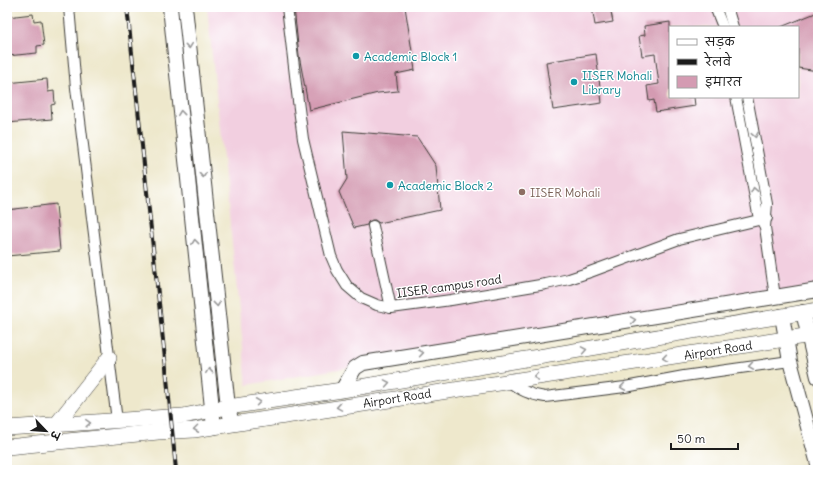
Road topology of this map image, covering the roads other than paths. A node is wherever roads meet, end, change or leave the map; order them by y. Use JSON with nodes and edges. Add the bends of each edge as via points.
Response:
{"nodes":[{"id":1,"x":69,"y":7,"type":"edge"},
{"id":2,"x":170,"y":7,"type":"edge"},
{"id":3,"x":185,"y":7,"type":"edge"},
{"id":4,"x":287,"y":7,"type":"edge"},
{"id":5,"x":715,"y":7,"type":"edge"},
{"id":6,"x":727,"y":7,"type":"edge"},
{"id":7,"x":722,"y":26,"type":"edge"},
{"id":8,"x":733,"y":26,"type":"edge"},
{"id":9,"x":736,"y":98,"type":"edge"},
{"id":10,"x":747,"y":98,"type":"edge"},
{"id":11,"x":764,"y":222,"type":"junction"},
{"id":12,"x":373,"y":226,"type":"dead end"},
{"id":13,"x":818,"y":290,"type":"edge"},
{"id":14,"x":775,"y":297,"type":"junction"},
{"id":15,"x":392,"y":308,"type":"junction"},
{"id":16,"x":811,"y":311,"type":"edge"},
{"id":17,"x":782,"y":316,"type":"junction"},
{"id":18,"x":813,"y":334,"type":"edge"},
{"id":19,"x":786,"y":339,"type":"junction"},
{"id":20,"x":109,"y":358,"type":"junction"},
{"id":21,"x":790,"y":361,"type":"junction"},
{"id":22,"x":818,"y":377,"type":"edge"},
{"id":23,"x":508,"y":381,"type":"junction"},
{"id":24,"x":342,"y":390,"type":"junction"},
{"id":25,"x":228,"y":407,"type":"junction"},
{"id":26,"x":213,"y":410,"type":"junction"},
{"id":27,"x":116,"y":421,"type":"junction"},
{"id":28,"x":232,"y":424,"type":"junction"},
{"id":29,"x":56,"y":425,"type":"junction"},
{"id":30,"x":214,"y":427,"type":"junction"},
{"id":31,"x":7,"y":428,"type":"edge"},
{"id":32,"x":7,"y":447,"type":"edge"},
{"id":33,"x":818,"y":464,"type":"edge"}],
"edges":[{"from":1,"to":20,"type":"street","via":[[76,88]]},
{"from":26,"to":2,"type":"street","one_way":true},
{"from":3,"to":25,"type":"street","one_way":true},
{"from":4,"to":15,"type":"street","name":"IISER campus road","via":[[303,139],[331,256],[347,286],[361,298]]},
{"from":5,"to":7,"type":"street"},
{"from":6,"to":8,"type":"street"},
{"from":11,"to":9,"type":"street","one_way":true},
{"from":10,"to":11,"type":"street","one_way":true,"via":[[767,204]]},
{"from":11,"to":14,"type":"street"},
{"from":11,"to":15,"type":"street","name":"IISER campus road","via":[[679,239],[569,279]]},
{"from":12,"to":15,"type":"street"},
{"from":13,"to":14,"type":"street"},
{"from":24,"to":14,"type":"street","one_way":true,"via":[[358,364]]},
{"from":16,"to":17,"type":"main road"},
{"from":16,"to":18,"type":"street"},
{"from":17,"to":19,"type":"street"},
{"from":24,"to":17,"type":"main road","one_way":true},
{"from":18,"to":19,"type":"main road","name":"Airport Road"},
{"from":18,"to":22,"type":"street"},
{"from":19,"to":21,"type":"street"},
{"from":19,"to":23,"type":"main road","name":"Airport Road","one_way":true},
{"from":20,"to":27,"type":"street"},
{"from":20,"to":29,"type":"main road"},
{"from":21,"to":23,"type":"street","one_way":true,"via":[[545,397],[534,396]]},
{"from":21,"to":33,"type":"street"},
{"from":23,"to":28,"type":"main road","name":"Airport Road","one_way":true},
{"from":25,"to":24,"type":"main road","one_way":true},
{"from":25,"to":26,"type":"main road"},
{"from":25,"to":28,"type":"street"},
{"from":26,"to":27,"type":"main road","via":[[183,416]]},
{"from":26,"to":30,"type":"street"},
{"from":29,"to":27,"type":"main road","one_way":true},
{"from":28,"to":30,"type":"main road","name":"Airport Road"},
{"from":29,"to":31,"type":"main road"},
{"from":30,"to":32,"type":"main road","name":"Airport Road","one_way":true}]}
